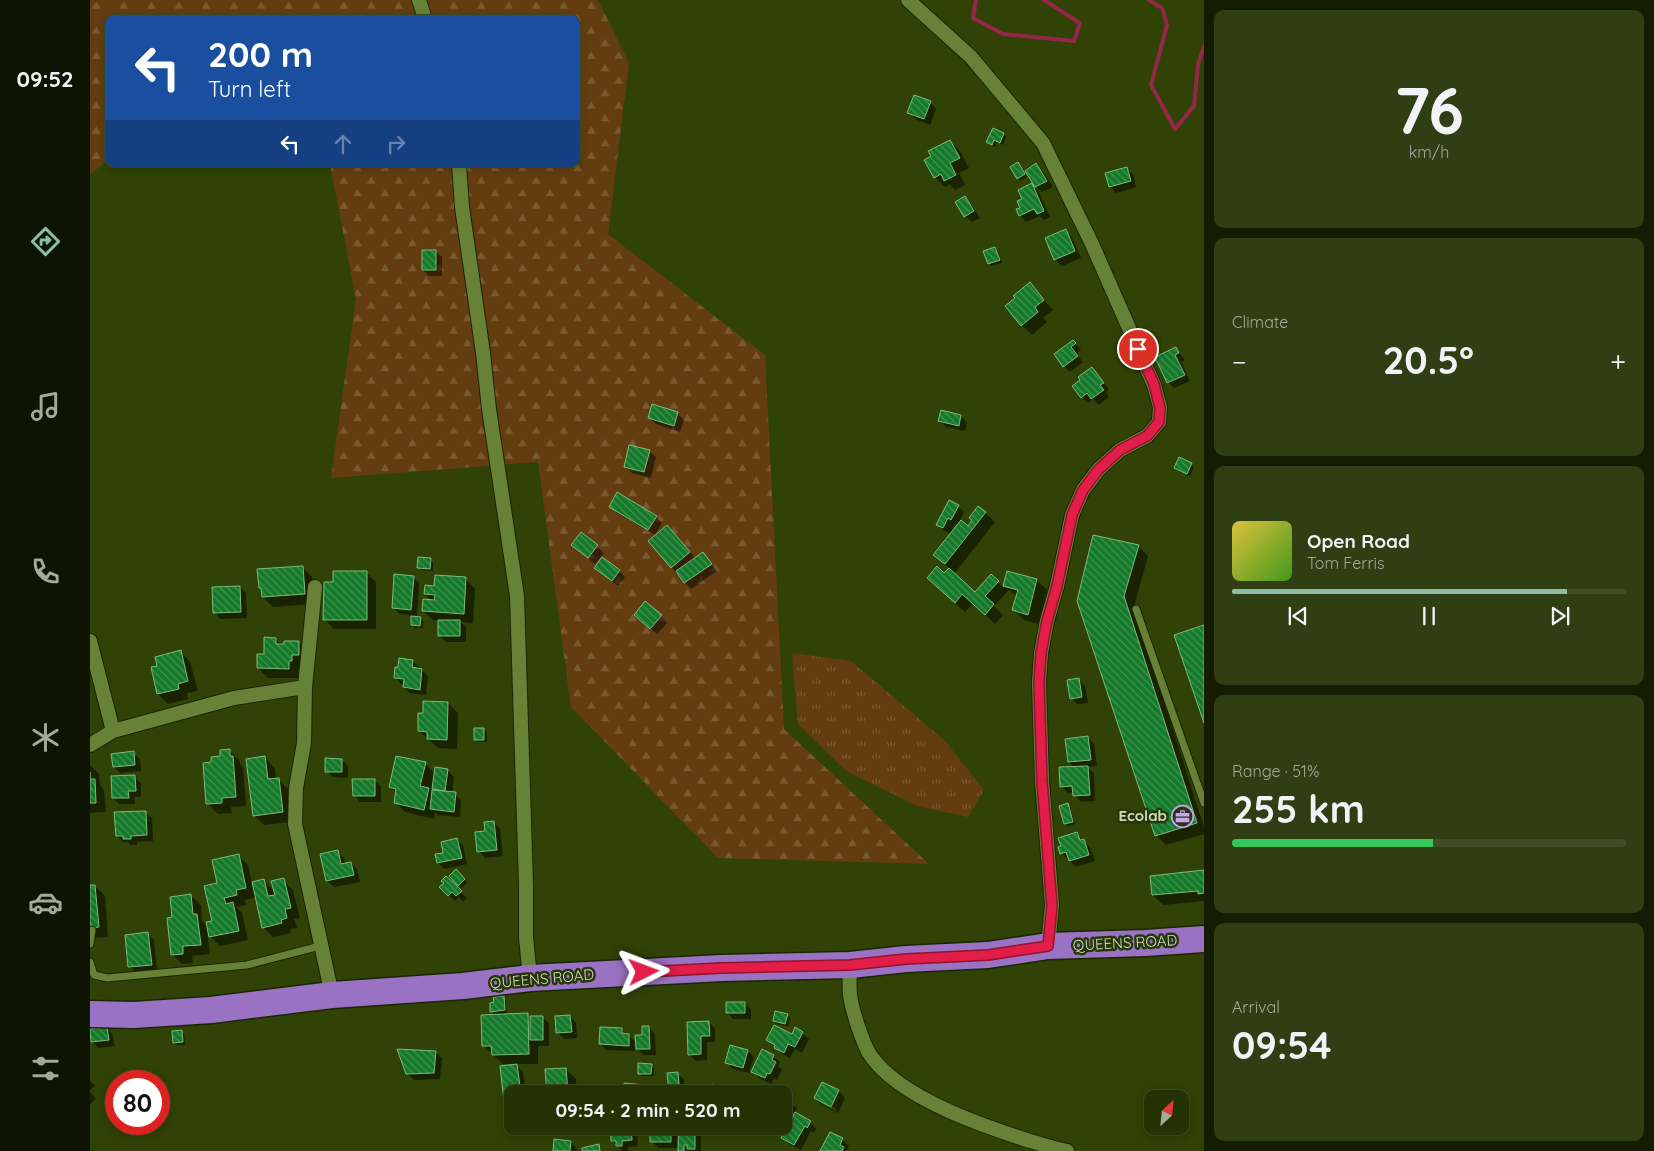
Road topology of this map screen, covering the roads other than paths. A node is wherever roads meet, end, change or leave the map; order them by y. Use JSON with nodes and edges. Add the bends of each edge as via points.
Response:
{"nodes":[{"id":1,"x":419,"y":0,"type":"edge"},
{"id":2,"x":908,"y":0,"type":"edge"},
{"id":3,"x":424,"y":15,"type":"edge"},
{"id":4,"x":460,"y":167,"type":"edge"},
{"id":5,"x":315,"y":587,"type":"dead end"},
{"id":6,"x":1136,"y":609,"type":"dead end"},
{"id":7,"x":90,"y":641,"type":"edge"},
{"id":8,"x":305,"y":686,"type":"junction"},
{"id":9,"x":113,"y":731,"type":"junction"},
{"id":10,"x":90,"y":745,"type":"edge"},
{"id":11,"x":1204,"y":803,"type":"edge"},
{"id":12,"x":92,"y":930,"type":"dead end"},
{"id":13,"x":1204,"y":939,"type":"edge"},
{"id":14,"x":90,"y":944,"type":"edge"},
{"id":15,"x":320,"y":946,"type":"junction"},
{"id":16,"x":1048,"y":946,"type":"junction"},
{"id":17,"x":90,"y":962,"type":"edge"},
{"id":18,"x":850,"y":965,"type":"junction"},
{"id":19,"x":530,"y":978,"type":"junction"},
{"id":20,"x":332,"y":995,"type":"junction"},
{"id":21,"x":90,"y":1014,"type":"edge"},
{"id":22,"x":1067,"y":1151,"type":"edge"}],
"edges":[{"from":1,"to":3,"type":"street"},
{"from":2,"to":16,"type":"street","via":[[971,57],[1043,144],[1092,244],[1154,384],[1160,408],[1159,422],[1147,436],[1120,450],[1098,470],[1083,490],[1072,515],[1047,621],[1039,682],[1042,781],[1052,906]]},
{"from":4,"to":19,"type":"street","via":[[462,207],[517,596],[526,937]]},
{"from":5,"to":8,"type":"street"},
{"from":6,"to":11,"type":"lane"},
{"from":7,"to":9,"type":"street"},
{"from":8,"to":9,"type":"street","via":[[234,698]]},
{"from":8,"to":15,"type":"street","via":[[304,743],[296,788],[295,824]]},
{"from":9,"to":10,"type":"street"},
{"from":12,"to":14,"type":"lane"},
{"from":13,"to":16,"type":"highway","name":"QUEENS ROAD"},
{"from":15,"to":17,"type":"lane","via":[[247,965],[107,978],[94,975]]},
{"from":15,"to":20,"type":"street"},
{"from":16,"to":18,"type":"highway","name":"QUEENS ROAD","via":[[988,955]]},
{"from":18,"to":19,"type":"highway","name":"QUEENS ROAD"},
{"from":18,"to":22,"type":"street","via":[[850,996],[862,1040],[871,1057],[886,1072],[926,1100],[974,1121]]},
{"from":19,"to":20,"type":"highway","name":"QUEENS ROAD"},
{"from":20,"to":21,"type":"highway","name":"QUEENS ROAD","via":[[211,1010]]}]}
